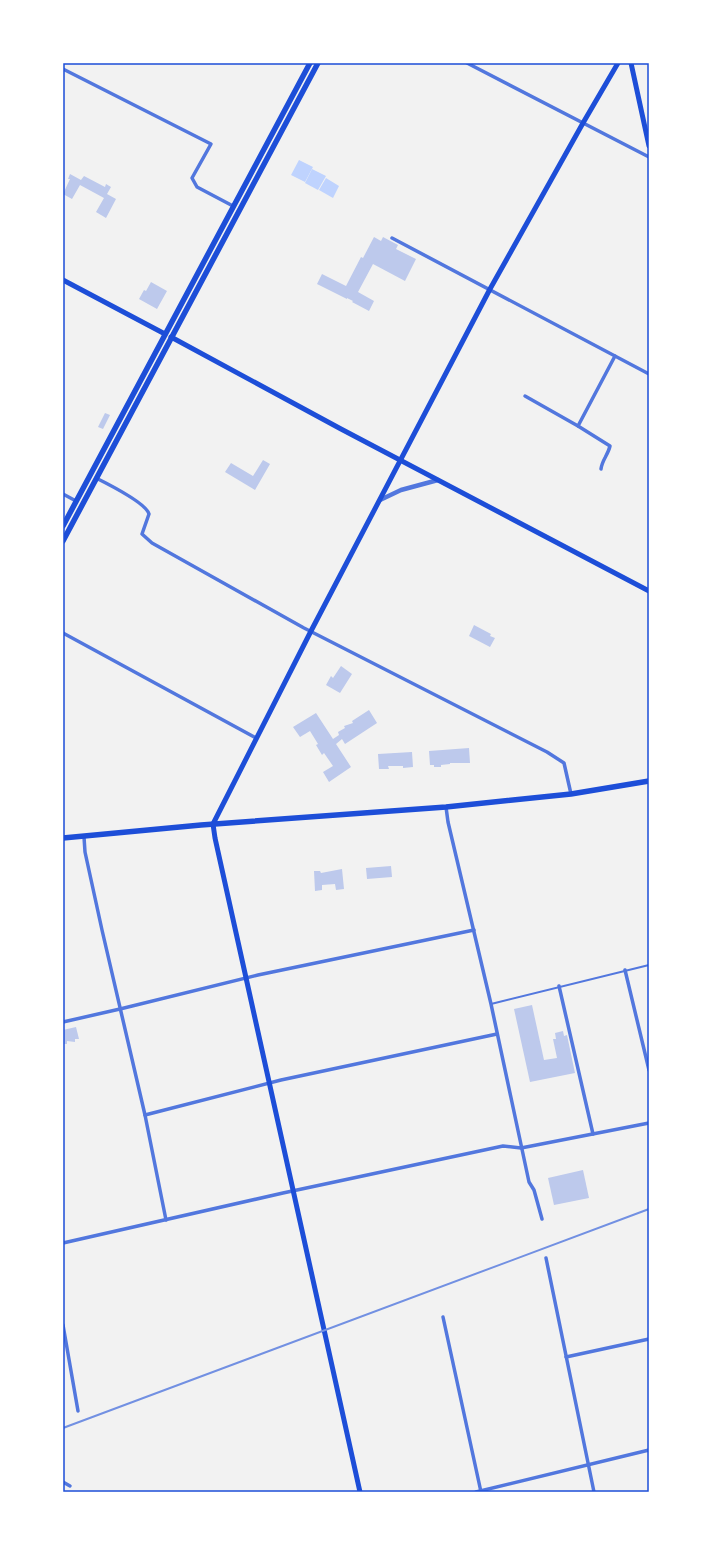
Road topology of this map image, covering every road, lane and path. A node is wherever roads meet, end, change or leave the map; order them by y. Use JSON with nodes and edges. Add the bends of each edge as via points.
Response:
{"nodes":[{"id":1,"x":310,"y":63,"type":"edge"},
{"id":2,"x":318,"y":63,"type":"edge"},
{"id":3,"x":467,"y":63,"type":"edge"},
{"id":4,"x":618,"y":63,"type":"edge"},
{"id":5,"x":630,"y":63,"type":"edge"},
{"id":6,"x":63,"y":69,"type":"edge"},
{"id":7,"x":583,"y":123,"type":"junction"},
{"id":8,"x":649,"y":146,"type":"edge"},
{"id":9,"x":649,"y":157,"type":"edge"},
{"id":10,"x":233,"y":206,"type":"junction"},
{"id":11,"x":392,"y":238,"type":"dead end"},
{"id":12,"x":63,"y":280,"type":"edge"},
{"id":13,"x":490,"y":290,"type":"junction"},
{"id":14,"x":165,"y":334,"type":"junction"},
{"id":15,"x":171,"y":337,"type":"junction"},
{"id":16,"x":615,"y":356,"type":"junction"},
{"id":17,"x":649,"y":374,"type":"edge"},
{"id":18,"x":525,"y":396,"type":"dead end"},
{"id":19,"x":578,"y":426,"type":"junction"},
{"id":20,"x":401,"y":460,"type":"junction"},
{"id":21,"x":601,"y":470,"type":"dead end"},
{"id":22,"x":96,"y":478,"type":"junction"},
{"id":23,"x":439,"y":480,"type":"junction"},
{"id":24,"x":63,"y":494,"type":"edge"},
{"id":25,"x":380,"y":500,"type":"junction"},
{"id":26,"x":76,"y":501,"type":"junction"},
{"id":27,"x":63,"y":526,"type":"edge"},
{"id":28,"x":63,"y":541,"type":"edge"},
{"id":29,"x":649,"y":591,"type":"edge"},
{"id":30,"x":311,"y":631,"type":"junction"},
{"id":31,"x":63,"y":632,"type":"edge"},
{"id":32,"x":256,"y":738,"type":"junction"},
{"id":33,"x":649,"y":781,"type":"edge"},
{"id":34,"x":571,"y":794,"type":"junction"},
{"id":35,"x":446,"y":807,"type":"junction"},
{"id":36,"x":213,"y":824,"type":"junction"},
{"id":37,"x":84,"y":837,"type":"junction"},
{"id":38,"x":63,"y":838,"type":"edge"},
{"id":39,"x":474,"y":930,"type":"junction"},
{"id":40,"x":649,"y":965,"type":"edge"},
{"id":41,"x":625,"y":970,"type":"junction"},
{"id":42,"x":245,"y":978,"type":"junction"},
{"id":43,"x":559,"y":986,"type":"junction"},
{"id":44,"x":491,"y":1004,"type":"junction"},
{"id":45,"x":120,"y":1010,"type":"junction"},
{"id":46,"x":63,"y":1022,"type":"edge"},
{"id":47,"x":497,"y":1034,"type":"junction"},
{"id":48,"x":649,"y":1070,"type":"edge"},
{"id":49,"x":269,"y":1083,"type":"junction"},
{"id":50,"x":145,"y":1115,"type":"junction"},
{"id":51,"x":649,"y":1123,"type":"edge"},
{"id":52,"x":593,"y":1134,"type":"junction"},
{"id":53,"x":521,"y":1148,"type":"junction"},
{"id":54,"x":292,"y":1192,"type":"junction"},
{"id":55,"x":542,"y":1219,"type":"dead end"},
{"id":56,"x":166,"y":1220,"type":"junction"},
{"id":57,"x":63,"y":1243,"type":"edge"},
{"id":58,"x":546,"y":1258,"type":"dead end"},
{"id":59,"x":443,"y":1317,"type":"dead end"},
{"id":60,"x":63,"y":1325,"type":"edge"},
{"id":61,"x":649,"y":1339,"type":"edge"},
{"id":62,"x":566,"y":1357,"type":"junction"},
{"id":63,"x":78,"y":1411,"type":"dead end"},
{"id":64,"x":649,"y":1450,"type":"edge"},
{"id":65,"x":588,"y":1465,"type":"junction"},
{"id":66,"x":63,"y":1482,"type":"edge"},
{"id":67,"x":70,"y":1486,"type":"dead end"},
{"id":68,"x":360,"y":1492,"type":"edge"},
{"id":69,"x":476,"y":1492,"type":"edge"},
{"id":70,"x":481,"y":1492,"type":"edge"},
{"id":71,"x":594,"y":1492,"type":"edge"}],
"edges":[{"from":1,"to":10,"type":"main road"},
{"from":2,"to":15,"type":"main road"},
{"from":3,"to":7,"type":"street"},
{"from":4,"to":7,"type":"main road"},
{"from":5,"to":8,"type":"main road"},
{"from":6,"to":10,"type":"street","via":[[211,144],[192,178],[197,187]]},
{"from":7,"to":9,"type":"street"},
{"from":7,"to":13,"type":"main road"},
{"from":10,"to":14,"type":"main road"},
{"from":11,"to":13,"type":"street"},
{"from":12,"to":14,"type":"main road"},
{"from":13,"to":16,"type":"street"},
{"from":13,"to":20,"type":"main road"},
{"from":14,"to":15,"type":"main road"},
{"from":14,"to":26,"type":"main road"},
{"from":15,"to":20,"type":"main road"},
{"from":15,"to":22,"type":"main road"},
{"from":16,"to":17,"type":"street"},
{"from":16,"to":19,"type":"street"},
{"from":18,"to":19,"type":"street"},
{"from":19,"to":21,"type":"street","via":[[610,446]]},
{"from":20,"to":23,"type":"main road"},
{"from":20,"to":25,"type":"main road"},
{"from":22,"to":28,"type":"main road"},
{"from":22,"to":30,"type":"street","via":[[147,509],[149,514],[142,534],[152,543]]},
{"from":23,"to":25,"type":"street","via":[[401,490]]},
{"from":23,"to":29,"type":"main road"},
{"from":24,"to":26,"type":"street"},
{"from":25,"to":30,"type":"main road"},
{"from":26,"to":27,"type":"main road"},
{"from":30,"to":32,"type":"main road"},
{"from":30,"to":34,"type":"street","via":[[547,752],[564,763]]},
{"from":31,"to":32,"type":"street"},
{"from":32,"to":36,"type":"main road"},
{"from":33,"to":34,"type":"main road"},
{"from":34,"to":35,"type":"main road"},
{"from":35,"to":36,"type":"main road"},
{"from":35,"to":39,"type":"street"},
{"from":36,"to":37,"type":"main road"},
{"from":36,"to":42,"type":"main road"},
{"from":37,"to":38,"type":"main road"},
{"from":37,"to":45,"type":"street"},
{"from":39,"to":42,"type":"street"},
{"from":39,"to":44,"type":"street"},
{"from":40,"to":41,"type":"lane"},
{"from":41,"to":43,"type":"lane"},
{"from":41,"to":48,"type":"street"},
{"from":42,"to":45,"type":"street"},
{"from":42,"to":49,"type":"main road"},
{"from":43,"to":44,"type":"lane"},
{"from":43,"to":52,"type":"street"},
{"from":44,"to":47,"type":"street"},
{"from":45,"to":46,"type":"street"},
{"from":45,"to":50,"type":"street"},
{"from":47,"to":49,"type":"street"},
{"from":47,"to":53,"type":"street"},
{"from":49,"to":50,"type":"street"},
{"from":49,"to":54,"type":"main road"},
{"from":50,"to":56,"type":"street"},
{"from":51,"to":52,"type":"street"},
{"from":52,"to":53,"type":"street"},
{"from":53,"to":54,"type":"street","via":[[503,1146]]},
{"from":53,"to":55,"type":"street"},
{"from":54,"to":56,"type":"street"},
{"from":54,"to":68,"type":"main road"},
{"from":56,"to":57,"type":"street"},
{"from":58,"to":62,"type":"street"},
{"from":59,"to":70,"type":"street"},
{"from":60,"to":63,"type":"street"},
{"from":61,"to":62,"type":"street"},
{"from":62,"to":65,"type":"street"},
{"from":64,"to":65,"type":"street"},
{"from":65,"to":70,"type":"street"},
{"from":65,"to":71,"type":"street"},
{"from":66,"to":67,"type":"street"},
{"from":69,"to":70,"type":"street"}]}
